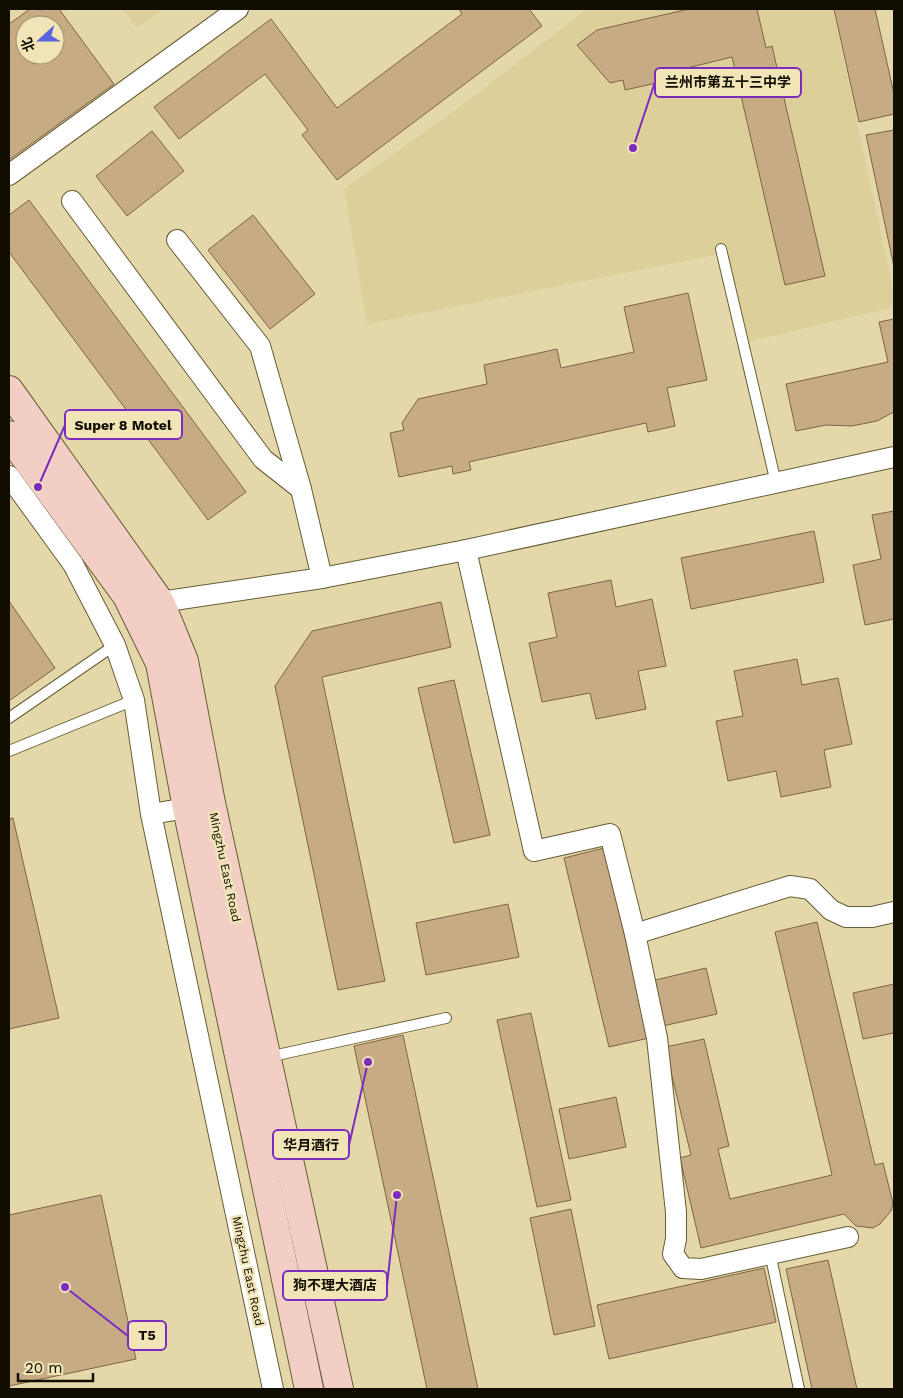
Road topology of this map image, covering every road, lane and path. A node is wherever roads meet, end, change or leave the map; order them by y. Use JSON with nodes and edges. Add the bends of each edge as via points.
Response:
{"nodes":[{"id":1,"x":238,"y":9,"type":"edge"},
{"id":2,"x":9,"y":175,"type":"edge"},
{"id":3,"x":72,"y":201,"type":"dead end"},
{"id":4,"x":176,"y":240,"type":"dead end"},
{"id":5,"x":720,"y":249,"type":"dead end"},
{"id":6,"x":9,"y":390,"type":"edge"},
{"id":7,"x":9,"y":435,"type":"edge"},
{"id":8,"x":894,"y":457,"type":"edge"},
{"id":9,"x":9,"y":476,"type":"edge"},
{"id":10,"x":776,"y":483,"type":"junction"},
{"id":11,"x":301,"y":489,"type":"junction"},
{"id":12,"x":466,"y":550,"type":"junction"},
{"id":13,"x":322,"y":578,"type":"junction"},
{"id":14,"x":160,"y":602,"type":"junction"},
{"id":15,"x":115,"y":645,"type":"junction"},
{"id":16,"x":134,"y":700,"type":"junction"},
{"id":17,"x":9,"y":718,"type":"edge"},
{"id":18,"x":9,"y":751,"type":"edge"},
{"id":19,"x":187,"y":808,"type":"junction"},
{"id":20,"x":151,"y":814,"type":"junction"},
{"id":21,"x":894,"y":912,"type":"edge"},
{"id":22,"x":635,"y":934,"type":"junction"},
{"id":23,"x":446,"y":1018,"type":"dead end"},
{"id":24,"x":267,"y":1058,"type":"junction"},
{"id":25,"x":848,"y":1237,"type":"dead end"},
{"id":26,"x":770,"y":1254,"type":"junction"},
{"id":27,"x":273,"y":1389,"type":"edge"},
{"id":28,"x":309,"y":1389,"type":"edge"},
{"id":29,"x":339,"y":1389,"type":"edge"},
{"id":30,"x":799,"y":1389,"type":"edge"}],
"edges":[{"from":1,"to":2,"type":"street"},
{"from":3,"to":11,"type":"street","via":[[263,459]]},
{"from":4,"to":11,"type":"street","via":[[260,346]]},
{"from":5,"to":10,"type":"lane"},
{"from":6,"to":14,"type":"main road","name":"Mingzhu East Road"},
{"from":7,"to":19,"type":"main road","name":"Mingzhu East Road","via":[[127,596],[160,663]]},
{"from":8,"to":10,"type":"street"},
{"from":9,"to":15,"type":"street","name":"Mingzhu East Road","via":[[72,564]]},
{"from":10,"to":12,"type":"street"},
{"from":11,"to":13,"type":"street"},
{"from":12,"to":13,"type":"street"},
{"from":12,"to":22,"type":"street","via":[[534,850],[610,834]]},
{"from":13,"to":14,"type":"street"},
{"from":14,"to":24,"type":"main road","name":"Mingzhu East Road","via":[[184,661],[211,803]]},
{"from":15,"to":16,"type":"street","name":"Mingzhu East Road"},
{"from":15,"to":17,"type":"lane"},
{"from":16,"to":18,"type":"lane"},
{"from":16,"to":20,"type":"street","name":"Mingzhu East Road"},
{"from":19,"to":20,"type":"street"},
{"from":19,"to":28,"type":"main road","name":"Mingzhu East Road"},
{"from":20,"to":27,"type":"street","name":"Mingzhu East Road"},
{"from":21,"to":22,"type":"street","via":[[872,917],[846,916],[831,910],[810,889],[790,886]]},
{"from":22,"to":26,"type":"street","via":[[657,1038],[671,1155],[676,1212],[673,1254],[683,1268],[701,1269]]},
{"from":23,"to":24,"type":"lane"},
{"from":24,"to":29,"type":"main road","name":"Mingzhu East Road"},
{"from":25,"to":26,"type":"street"},
{"from":26,"to":30,"type":"lane"}]}
